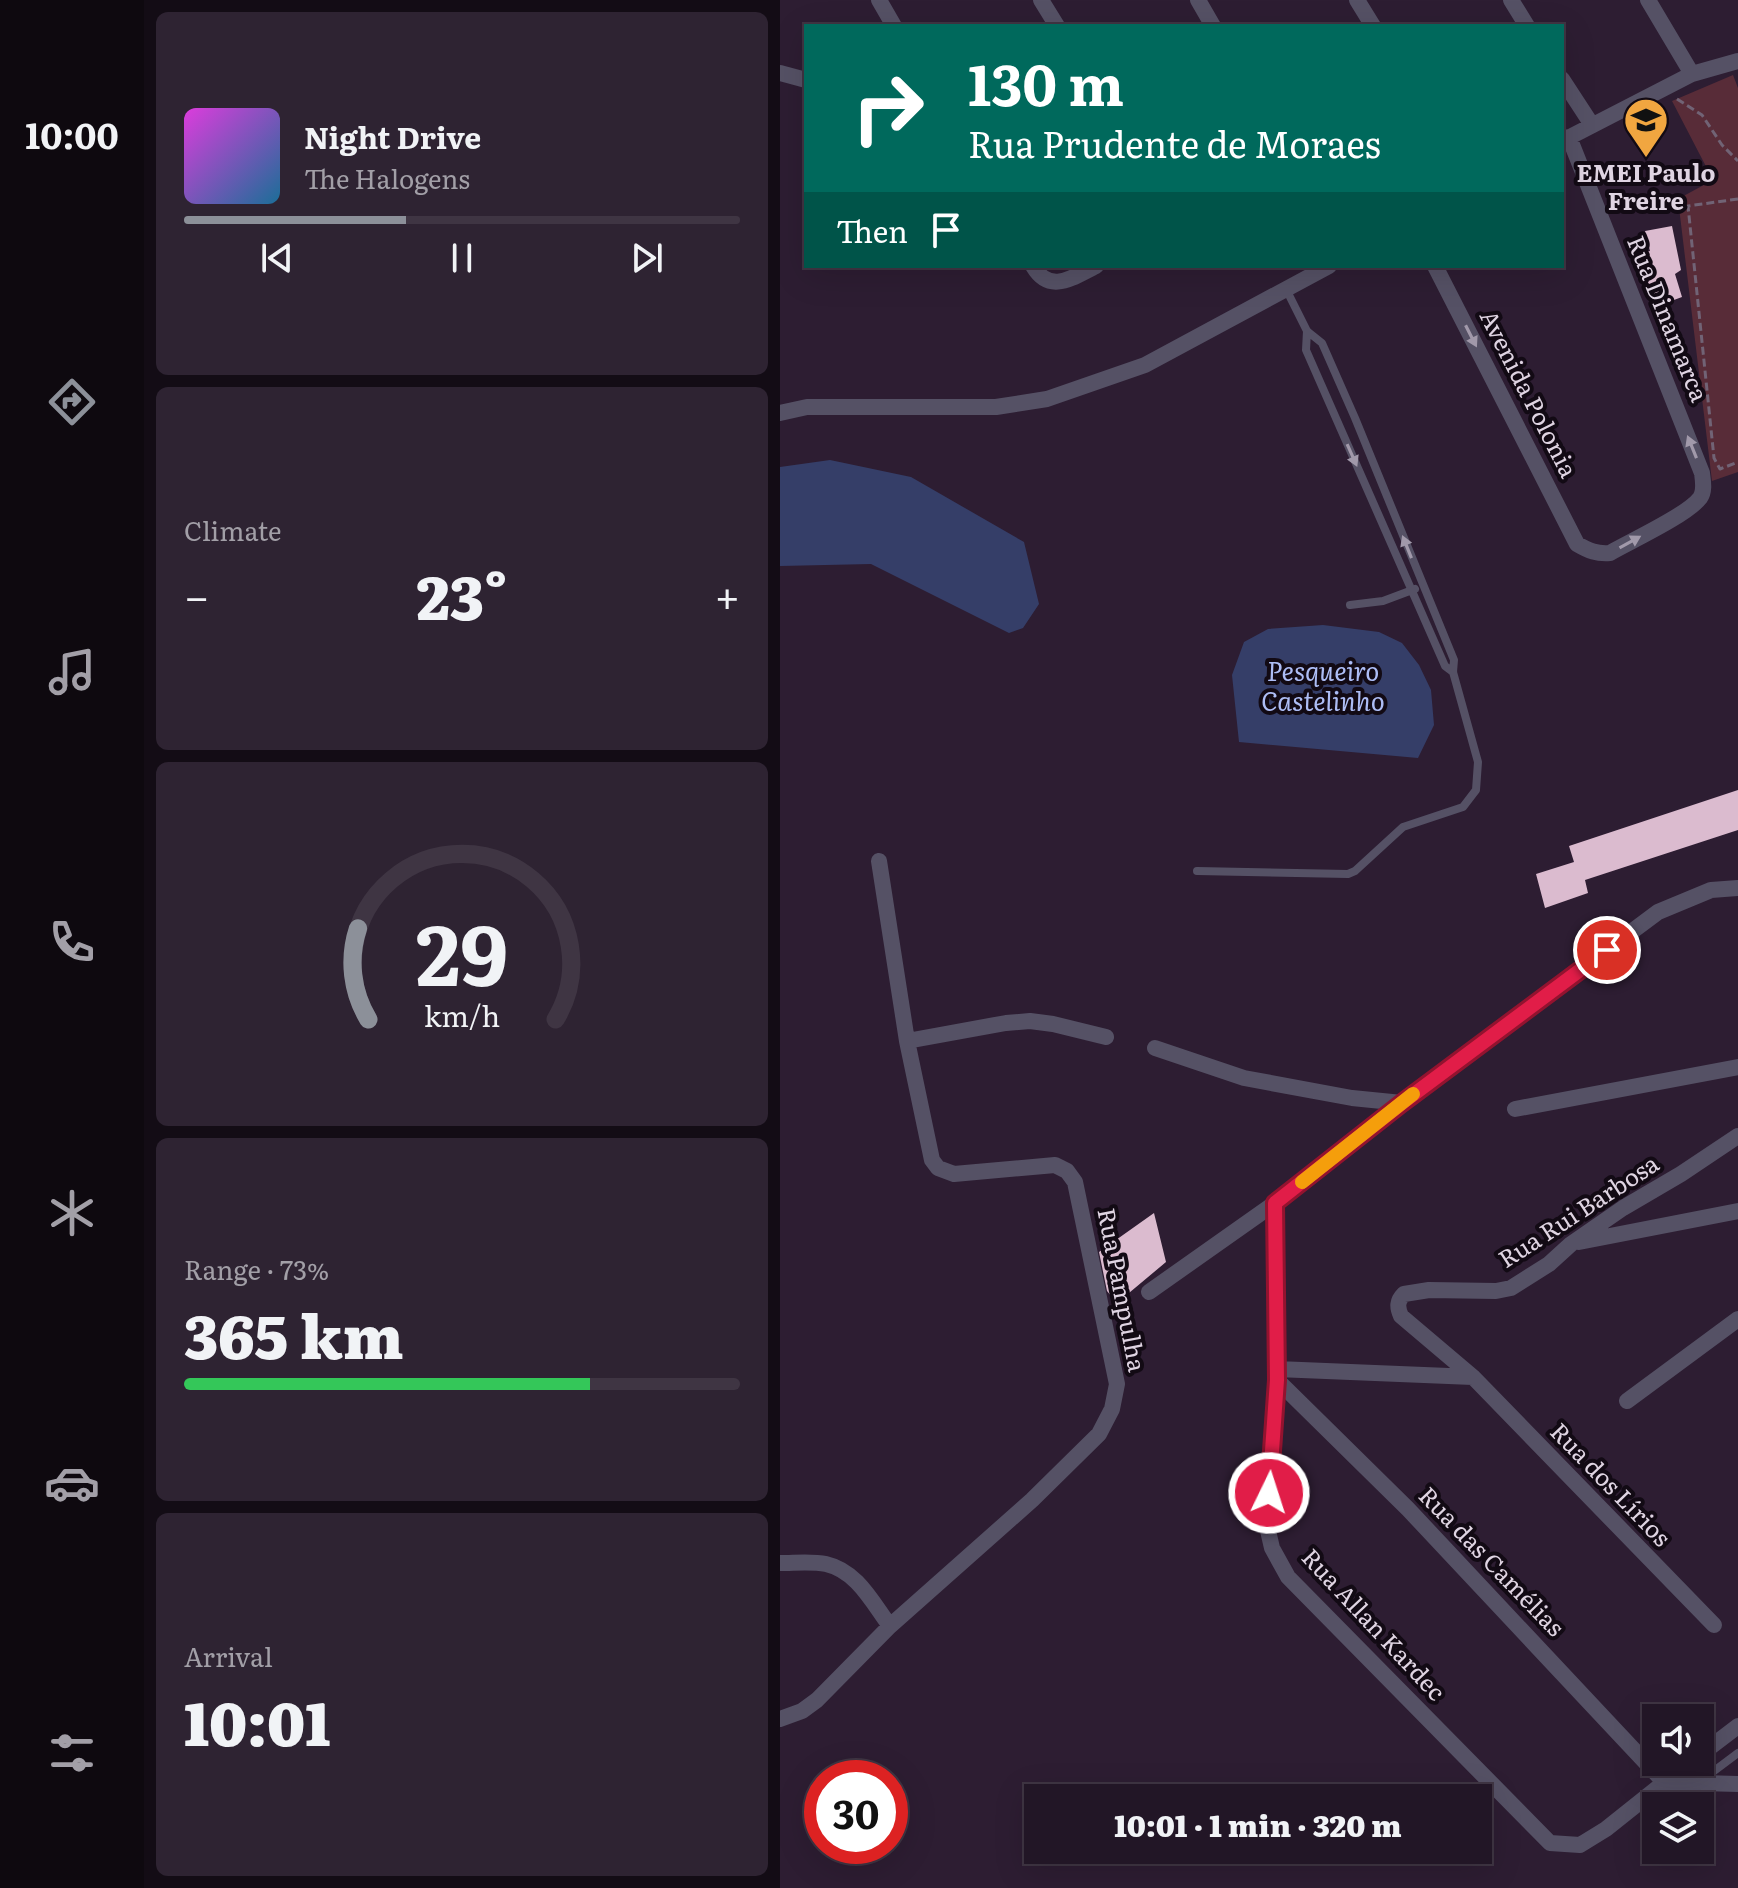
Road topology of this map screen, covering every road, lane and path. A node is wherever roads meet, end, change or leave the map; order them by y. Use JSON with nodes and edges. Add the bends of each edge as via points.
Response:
{"nodes":[{"id":1,"x":879,"y":0,"type":"edge"},
{"id":2,"x":1041,"y":0,"type":"edge"},
{"id":3,"x":1198,"y":0,"type":"edge"},
{"id":4,"x":1357,"y":0,"type":"edge"},
{"id":5,"x":1511,"y":0,"type":"edge"},
{"id":6,"x":1648,"y":0,"type":"edge"},
{"id":7,"x":893,"y":24,"type":"edge"},
{"id":8,"x":1056,"y":24,"type":"edge"},
{"id":9,"x":1212,"y":24,"type":"edge"},
{"id":10,"x":1372,"y":24,"type":"edge"},
{"id":11,"x":1526,"y":24,"type":"edge"},
{"id":12,"x":1738,"y":61,"type":"edge"},
{"id":13,"x":780,"y":73,"type":"edge"},
{"id":14,"x":1692,"y":74,"type":"junction"},
{"id":15,"x":804,"y":79,"type":"edge"},
{"id":16,"x":1564,"y":82,"type":"edge"},
{"id":17,"x":1663,"y":89,"type":"junction"},
{"id":18,"x":1592,"y":125,"type":"junction"},
{"id":19,"x":1566,"y":139,"type":"edge"},
{"id":20,"x":1738,"y":161,"type":"edge"},
{"id":21,"x":1738,"y":199,"type":"edge"},
{"id":22,"x":1034,"y":268,"type":"edge"},
{"id":23,"x":1092,"y":268,"type":"edge"},
{"id":24,"x":1325,"y":268,"type":"edge"},
{"id":25,"x":1436,"y":268,"type":"edge"},
{"id":26,"x":1286,"y":289,"type":"junction"},
{"id":27,"x":1307,"y":331,"type":"junction"},
{"id":28,"x":780,"y":413,"type":"edge"},
{"id":29,"x":1355,"y":418,"type":"junction"},
{"id":30,"x":1339,"y":424,"type":"junction"},
{"id":31,"x":1738,"y":462,"type":"edge"},
{"id":32,"x":1387,"y":497,"type":"junction"},
{"id":33,"x":1373,"y":502,"type":"junction"},
{"id":34,"x":1577,"y":544,"type":"joint"},
{"id":35,"x":1423,"y":585,"type":"junction"},
{"id":36,"x":1411,"y":591,"type":"junction"},
{"id":37,"x":1350,"y":605,"type":"dead end"},
{"id":38,"x":1453,"y":672,"type":"junction"},
{"id":39,"x":879,"y":861,"type":"dead end"},
{"id":40,"x":1197,"y":871,"type":"dead end"},
{"id":41,"x":1738,"y":888,"type":"edge"},
{"id":42,"x":1106,"y":1037,"type":"dead end"},
{"id":43,"x":907,"y":1041,"type":"junction"},
{"id":44,"x":1155,"y":1048,"type":"dead end"},
{"id":45,"x":1738,"y":1067,"type":"edge"},
{"id":46,"x":1402,"y":1103,"type":"junction"},
{"id":47,"x":1515,"y":1109,"type":"dead end"},
{"id":48,"x":1738,"y":1136,"type":"edge"},
{"id":49,"x":1275,"y":1203,"type":"junction"},
{"id":50,"x":1738,"y":1211,"type":"edge"},
{"id":51,"x":1571,"y":1244,"type":"junction"},
{"id":52,"x":1149,"y":1292,"type":"dead end"},
{"id":53,"x":1398,"y":1308,"type":"joint"},
{"id":54,"x":1738,"y":1319,"type":"edge"},
{"id":55,"x":1277,"y":1374,"type":"junction"},
{"id":56,"x":1473,"y":1377,"type":"junction"},
{"id":57,"x":1627,"y":1401,"type":"dead end"},
{"id":58,"x":780,"y":1563,"type":"edge"},
{"id":59,"x":1714,"y":1625,"type":"dead end"},
{"id":60,"x":890,"y":1626,"type":"junction"},
{"id":61,"x":780,"y":1719,"type":"edge"},
{"id":62,"x":1738,"y":1726,"type":"edge"},
{"id":63,"x":1714,"y":1744,"type":"edge"},
{"id":64,"x":1738,"y":1753,"type":"edge"},
{"id":65,"x":1672,"y":1776,"type":"edge"},
{"id":66,"x":1664,"y":1782,"type":"junction"},
{"id":67,"x":1698,"y":1783,"type":"junction"},
{"id":68,"x":1738,"y":1784,"type":"edge"}],
"edges":[{"from":1,"to":7,"type":"street"},
{"from":2,"to":8,"type":"street"},
{"from":3,"to":9,"type":"street"},
{"from":4,"to":10,"type":"street"},
{"from":5,"to":11,"type":"street"},
{"from":6,"to":14,"type":"street"},
{"from":12,"to":14,"type":"street"},
{"from":13,"to":15,"type":"street"},
{"from":14,"to":17,"type":"street"},
{"from":16,"to":18,"type":"street"},
{"from":17,"to":18,"type":"street"},
{"from":17,"to":20,"type":"path","via":[[1702,115]]},
{"from":18,"to":19,"type":"street"},
{"from":34,"to":19,"type":"street","name":"Rua Dinamarca","one_way":true,"via":[[1598,554],[1610,553],[1681,513],[1701,497],[1704,485]]},
{"from":21,"to":31,"type":"path","via":[[1688,206],[1714,458],[1720,469]]},
{"from":22,"to":23,"type":"street","via":[[1038,275],[1060,283]]},
{"from":24,"to":26,"type":"street"},
{"from":25,"to":34,"type":"street","name":"Avenida Polonia","one_way":true},
{"from":26,"to":27,"type":"lane"},
{"from":26,"to":28,"type":"street","via":[[1145,365],[1047,399],[996,407],[807,407]]},
{"from":27,"to":29,"type":"lane","via":[[1322,343]]},
{"from":27,"to":30,"type":"lane","via":[[1306,350]]},
{"from":29,"to":30,"type":"lane"},
{"from":29,"to":32,"type":"lane"},
{"from":30,"to":33,"type":"lane","one_way":true},
{"from":32,"to":33,"type":"lane"},
{"from":35,"to":32,"type":"lane","one_way":true},
{"from":33,"to":36,"type":"lane"},
{"from":35,"to":36,"type":"lane"},
{"from":35,"to":38,"type":"lane","via":[[1454,660]]},
{"from":36,"to":37,"type":"lane"},
{"from":36,"to":38,"type":"lane","via":[[1445,666]]},
{"from":38,"to":40,"type":"lane","via":[[1478,762],[1476,790],[1463,807],[1403,827],[1348,874]]},
{"from":39,"to":43,"type":"street","name":"Rua Pampulha"},
{"from":41,"to":46,"type":"street","via":[[1711,890],[1658,912]]},
{"from":42,"to":43,"type":"street","via":[[1030,1021]]},
{"from":43,"to":60,"type":"street","name":"Rua Pampulha","via":[[938,1168],[954,1174],[1055,1165],[1075,1182],[1117,1384],[1099,1434]]},
{"from":44,"to":46,"type":"street","via":[[1244,1078]]},
{"from":45,"to":47,"type":"street"},
{"from":46,"to":49,"type":"street"},
{"from":48,"to":51,"type":"street","name":"Rua Rui Barbosa"},
{"from":49,"to":52,"type":"street"},
{"from":49,"to":55,"type":"street","name":"Rua Allan Kardec"},
{"from":50,"to":51,"type":"street"},
{"from":51,"to":53,"type":"street","name":"Rua Rui Barbosa","via":[[1511,1288],[1404,1294]]},
{"from":53,"to":56,"type":"street","name":"Rua dos Lírios"},
{"from":54,"to":57,"type":"street"},
{"from":55,"to":56,"type":"street"},
{"from":55,"to":66,"type":"street","name":"Rua das Camélias"},
{"from":55,"to":66,"type":"street","name":"Rua Allan Kardec","via":[[1266,1522],[1272,1548],[1288,1577],[1550,1843],[1580,1845]]},
{"from":56,"to":59,"type":"street","name":"Rua dos Lírios"},
{"from":58,"to":60,"type":"street","via":[[823,1563],[841,1569],[855,1578]]},
{"from":60,"to":61,"type":"street","name":"Rua Pampulha","via":[[817,1700]]},
{"from":62,"to":63,"type":"street"},
{"from":64,"to":67,"type":"lane"},
{"from":65,"to":66,"type":"street"},
{"from":66,"to":67,"type":"street"},
{"from":67,"to":68,"type":"street"}]}
